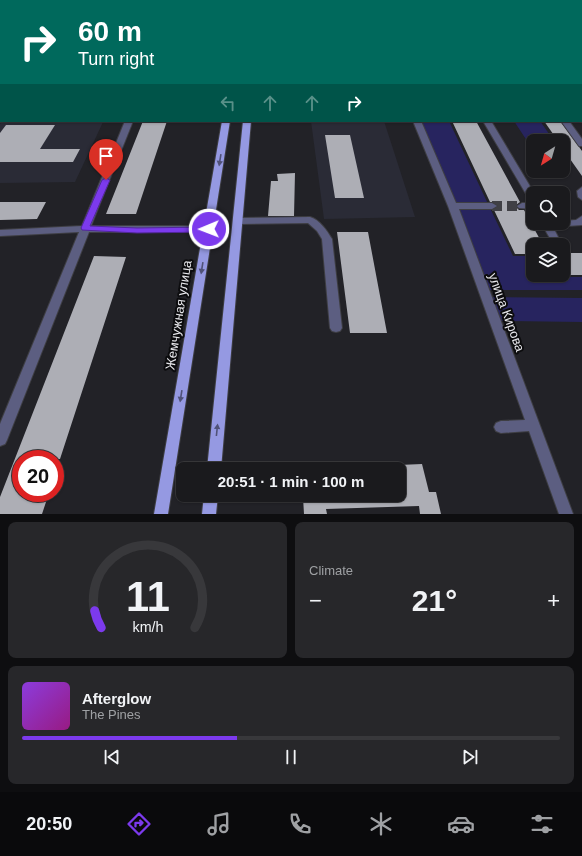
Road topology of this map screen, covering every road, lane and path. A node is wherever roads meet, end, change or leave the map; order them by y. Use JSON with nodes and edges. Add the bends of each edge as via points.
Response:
{"nodes":[{"id":1,"x":129,"y":122,"type":"edge"},
{"id":2,"x":226,"y":122,"type":"edge"},
{"id":3,"x":247,"y":122,"type":"edge"},
{"id":4,"x":417,"y":122,"type":"edge"},
{"id":5,"x":488,"y":122,"type":"edge"},
{"id":6,"x":566,"y":122,"type":"edge"},
{"id":7,"x":582,"y":144,"type":"edge"},
{"id":8,"x":526,"y":187,"type":"edge"},
{"id":9,"x":582,"y":190,"type":"edge"},
{"id":10,"x":582,"y":197,"type":"edge"},
{"id":11,"x":452,"y":206,"type":"junction"},
{"id":12,"x":492,"y":206,"type":"tunnel mouth"},
{"id":13,"x":522,"y":206,"type":"tunnel mouth"},
{"id":14,"x":526,"y":206,"type":"edge"},
{"id":15,"x":582,"y":219,"type":"edge"},
{"id":16,"x":238,"y":221,"type":"junction"},
{"id":17,"x":570,"y":223,"type":"edge"},
{"id":18,"x":85,"y":228,"type":"junction"},
{"id":19,"x":209,"y":229,"type":"junction"},
{"id":20,"x":0,"y":233,"type":"edge"},
{"id":21,"x":336,"y":328,"type":"dead end"},
{"id":22,"x":533,"y":425,"type":"junction"},
{"id":23,"x":501,"y":427,"type":"dead end"},
{"id":24,"x":0,"y":440,"type":"edge"},
{"id":25,"x":215,"y":462,"type":"edge"},
{"id":26,"x":210,"y":502,"type":"edge"},
{"id":27,"x":161,"y":514,"type":"edge"},
{"id":28,"x":209,"y":514,"type":"edge"},
{"id":29,"x":566,"y":514,"type":"edge"}],
"edges":[{"from":1,"to":18,"type":"street"},
{"from":2,"to":19,"type":"main road","name":"Жемчужная улица","one_way":true},
{"from":3,"to":16,"type":"main road"},
{"from":4,"to":11,"type":"street","name":"улица Кирова"},
{"from":5,"to":8,"type":"street"},
{"from":6,"to":7,"type":"street"},
{"from":9,"to":10,"type":"street"},
{"from":11,"to":12,"type":"street"},
{"from":11,"to":22,"type":"street","name":"улица Кирова"},
{"from":13,"to":14,"type":"street"},
{"from":15,"to":17,"type":"street","via":[[579,223]]},
{"from":16,"to":21,"type":"street","via":[[310,220],[320,229],[327,239]]},
{"from":25,"to":16,"type":"main road","one_way":true},
{"from":18,"to":19,"type":"street"},
{"from":18,"to":20,"type":"street"},
{"from":18,"to":24,"type":"street"},
{"from":19,"to":27,"type":"main road","name":"Жемчужная улица","one_way":true},
{"from":22,"to":23,"type":"street"},
{"from":22,"to":29,"type":"street","name":"улица Кирова"},
{"from":26,"to":28,"type":"main road"}]}
